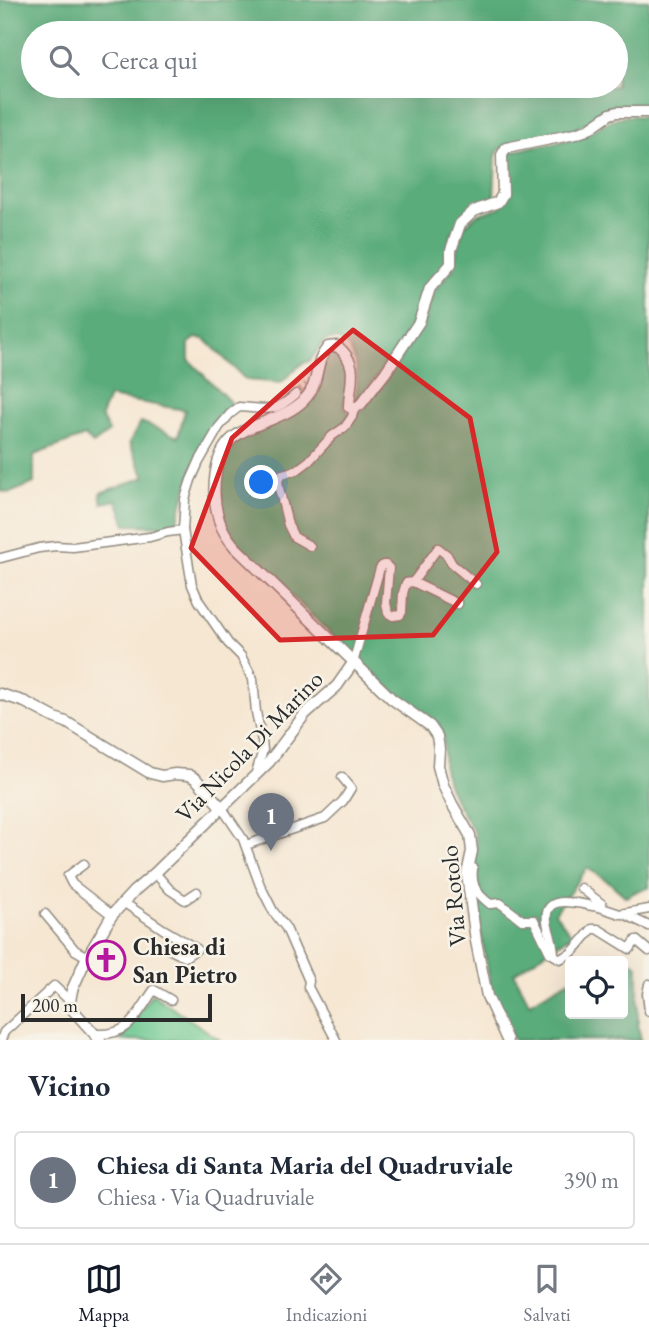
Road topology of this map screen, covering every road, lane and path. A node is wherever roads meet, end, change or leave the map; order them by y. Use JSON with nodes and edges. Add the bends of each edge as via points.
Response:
{"nodes":[{"id":1,"x":649,"y":112,"type":"edge"},
{"id":2,"x":317,"y":376,"type":"junction"},
{"id":3,"x":307,"y":385,"type":"tunnel mouth"},
{"id":4,"x":296,"y":394,"type":"tunnel mouth"},
{"id":5,"x":354,"y":410,"type":"junction"},
{"id":6,"x":183,"y":530,"type":"junction"},
{"id":7,"x":310,"y":546,"type":"dead end"},
{"id":8,"x":0,"y":558,"type":"edge"},
{"id":9,"x":413,"y":582,"type":"junction"},
{"id":10,"x":476,"y":584,"type":"dead end"},
{"id":11,"x":458,"y":604,"type":"dead end"},
{"id":12,"x":353,"y":663,"type":"junction"},
{"id":13,"x":0,"y":694,"type":"edge"},
{"id":14,"x":255,"y":776,"type":"junction"},
{"id":15,"x":342,"y":777,"type":"dead end"},
{"id":16,"x":222,"y":808,"type":"junction"},
{"id":17,"x":246,"y":845,"type":"junction"},
{"id":18,"x":470,"y":857,"type":"junction"},
{"id":19,"x":84,"y":864,"type":"dead end"},
{"id":20,"x":155,"y":873,"type":"junction"},
{"id":21,"x":581,"y":888,"type":"dead end"},
{"id":22,"x":197,"y":892,"type":"dead end"},
{"id":23,"x":123,"y":901,"type":"junction"},
{"id":24,"x":599,"y":907,"type":"junction"},
{"id":25,"x":649,"y":909,"type":"edge"},
{"id":26,"x":45,"y":914,"type":"dead end"},
{"id":27,"x":624,"y":914,"type":"junction"},
{"id":28,"x":112,"y":915,"type":"junction"},
{"id":29,"x":649,"y":926,"type":"edge"},
{"id":30,"x":162,"y":946,"type":"dead end"},
{"id":31,"x":649,"y":951,"type":"edge"},
{"id":32,"x":554,"y":955,"type":"junction"},
{"id":33,"x":87,"y":957,"type":"junction"},
{"id":34,"x":649,"y":984,"type":"edge"},
{"id":35,"x":171,"y":1000,"type":"dead end"},
{"id":36,"x":70,"y":1001,"type":"junction"},
{"id":37,"x":649,"y":1012,"type":"edge"},
{"id":38,"x":98,"y":1037,"type":"edge"},
{"id":39,"x":1,"y":1040,"type":"edge"},
{"id":40,"x":337,"y":1040,"type":"edge"},
{"id":41,"x":507,"y":1040,"type":"edge"}],
"edges":[{"from":1,"to":5,"type":"street","via":[[617,112],[575,134],[506,148],[501,199],[474,211],[460,224],[451,264],[430,288],[418,322]]},
{"from":2,"to":3,"type":"street"},
{"from":2,"to":5,"type":"street","via":[[324,351],[340,348],[351,369],[349,405]]},
{"from":2,"to":12,"type":"street","name":"Via Rotolo","via":[[312,391],[301,402],[226,444],[218,463],[216,508],[235,547]]},
{"from":4,"to":6,"type":"street","via":[[273,409],[239,407],[219,427],[191,480]]},
{"from":5,"to":7,"type":"street","via":[[345,427],[302,467],[278,480],[290,530]]},
{"from":6,"to":8,"type":"street","via":[[39,548]]},
{"from":6,"to":14,"type":"street","via":[[199,601],[253,679],[263,750]]},
{"from":9,"to":10,"type":"street","via":[[439,548]]},
{"from":9,"to":11,"type":"street"},
{"from":9,"to":12,"type":"street","via":[[406,583],[400,615],[390,615],[386,603],[389,568],[380,568]]},
{"from":12,"to":14,"type":"street","name":"Via Nicola Di Marino"},
{"from":12,"to":18,"type":"street","name":"Via Rotolo","via":[[437,736],[443,785],[470,835]]},
{"from":13,"to":16,"type":"street","via":[[66,722],[150,773],[189,775]]},
{"from":14,"to":16,"type":"street","name":"Via Nicola Di Marino"},
{"from":15,"to":17,"type":"street","via":[[351,788],[325,818]]},
{"from":16,"to":17,"type":"street"},
{"from":16,"to":20,"type":"street","name":"Via Nicola Di Marino"},
{"from":17,"to":40,"type":"street","via":[[260,886],[286,928],[308,987]]},
{"from":18,"to":32,"type":"street","via":[[477,894],[490,904],[500,903],[522,920],[534,920]]},
{"from":18,"to":41,"type":"street","name":"Via Rotolo","via":[[467,874],[478,952],[487,996]]},
{"from":19,"to":28,"type":"street","via":[[68,876],[72,884]]},
{"from":20,"to":22,"type":"street","via":[[185,900]]},
{"from":20,"to":23,"type":"street","name":"Via Nicola Di Marino"},
{"from":21,"to":24,"type":"street","via":[[602,904]]},
{"from":23,"to":28,"type":"street","name":"Via Nicola Di Marino"},
{"from":23,"to":30,"type":"street","via":[[197,949],[185,957]]},
{"from":24,"to":27,"type":"street"},
{"from":24,"to":32,"type":"street","via":[[559,902],[547,907]]},
{"from":25,"to":27,"type":"street"},
{"from":26,"to":33,"type":"street","via":[[75,950]]},
{"from":27,"to":29,"type":"street"},
{"from":28,"to":33,"type":"street","name":"Via Nicola Di Marino"},
{"from":31,"to":32,"type":"street","via":[[636,940],[630,949],[592,929],[570,954],[561,959]]},
{"from":33,"to":36,"type":"street","name":"Via Nicola Di Marino"},
{"from":34,"to":37,"type":"street"},
{"from":35,"to":38,"type":"street","via":[[154,990],[126,1029]]},
{"from":36,"to":38,"type":"street"},
{"from":36,"to":39,"type":"street","via":[[54,986]]}]}
